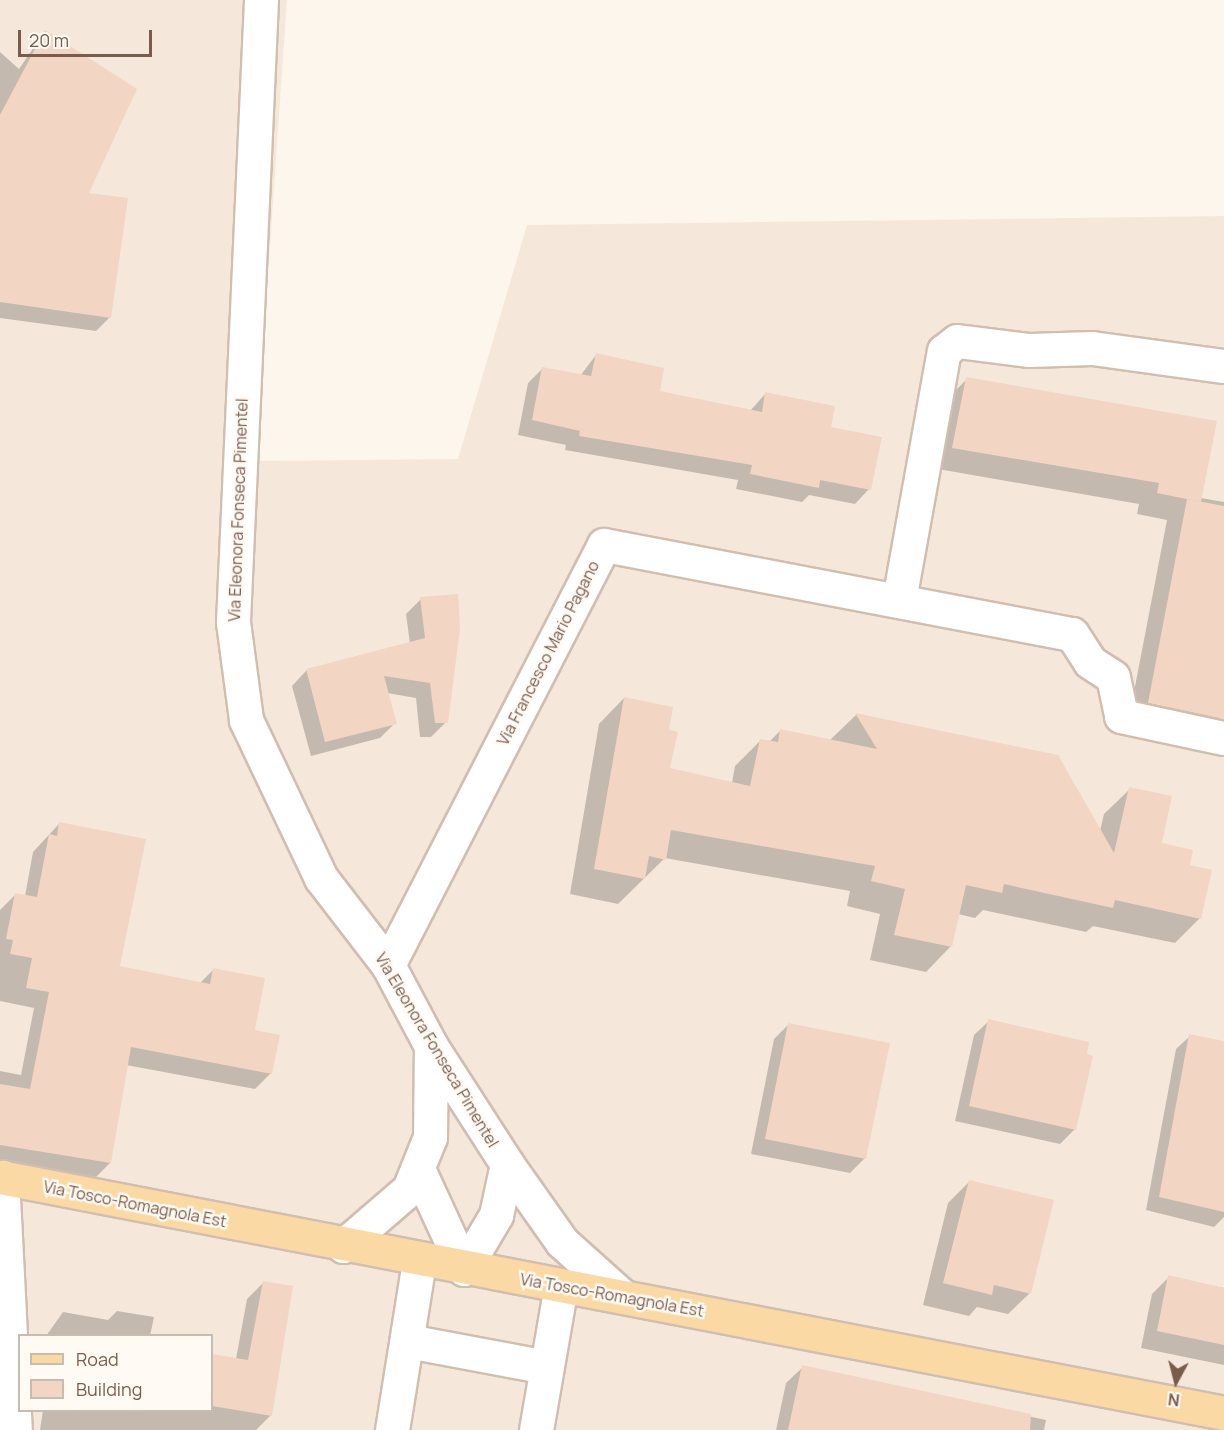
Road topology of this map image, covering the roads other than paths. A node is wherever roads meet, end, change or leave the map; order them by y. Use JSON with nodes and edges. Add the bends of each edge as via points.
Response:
{"nodes":[{"id":1,"x":261,"y":0,"type":"edge"},
{"id":2,"x":1224,"y":366,"type":"edge"},
{"id":3,"x":899,"y":600,"type":"junction"},
{"id":4,"x":1224,"y":738,"type":"edge"},
{"id":5,"x":388,"y":965,"type":"junction"},
{"id":6,"x":431,"y":1046,"type":"junction"},
{"id":7,"x":507,"y":1164,"type":"junction"},
{"id":8,"x":417,"y":1169,"type":"junction"},
{"id":9,"x":1,"y":1177,"type":"edge"},
{"id":10,"x":343,"y":1246,"type":"junction"},
{"id":11,"x":419,"y":1262,"type":"junction"},
{"id":12,"x":464,"y":1269,"type":"junction"},
{"id":13,"x":561,"y":1286,"type":"junction"},
{"id":14,"x":621,"y":1295,"type":"junction"},
{"id":15,"x":408,"y":1341,"type":"junction"},
{"id":16,"x":547,"y":1367,"type":"junction"},
{"id":17,"x":1224,"y":1413,"type":"edge"},
{"id":18,"x":15,"y":1430,"type":"edge"},
{"id":19,"x":392,"y":1430,"type":"edge"},
{"id":20,"x":536,"y":1430,"type":"edge"}],
"edges":[{"from":1,"to":5,"type":"street","name":"Via Eleonora Fonseca Pimentel","via":[[232,622],[246,720],[283,807],[321,878]]},
{"from":2,"to":3,"type":"street","via":[[1092,348],[1029,350],[957,341],[944,351]]},
{"from":3,"to":4,"type":"street","name":"Via Francesco Mario Pagano","via":[[1072,634],[1090,662],[1113,677],[1120,716]]},
{"from":3,"to":5,"type":"street","name":"Via Francesco Mario Pagano","via":[[604,545]]},
{"from":5,"to":6,"type":"street","name":"Via Eleonora Fonseca Pimentel"},
{"from":6,"to":7,"type":"street","name":"Via Eleonora Fonseca Pimentel"},
{"from":6,"to":8,"type":"street","via":[[430,1137]]},
{"from":7,"to":12,"type":"street","name":"Via Eleonora Fonseca Pimentel","via":[[496,1215]]},
{"from":7,"to":14,"type":"street","name":"Via Eleonora Fonseca Pimentel","via":[[562,1242]]},
{"from":8,"to":10,"type":"street","via":[[409,1189]]},
{"from":8,"to":12,"type":"street"},
{"from":9,"to":10,"type":"main road","name":"Via Tosco-Romagnola Est"},
{"from":9,"to":18,"type":"street"},
{"from":10,"to":11,"type":"main road","name":"Via Tosco-Romagnola Est"},
{"from":11,"to":12,"type":"main road","name":"Via Tosco-Romagnola Est"},
{"from":11,"to":15,"type":"street"},
{"from":12,"to":13,"type":"main road","name":"Via Tosco-Romagnola Est"},
{"from":13,"to":14,"type":"main road","name":"Via Tosco-Romagnola Est"},
{"from":13,"to":16,"type":"street"},
{"from":14,"to":17,"type":"main road","name":"Via Tosco-Romagnola Est"},
{"from":15,"to":16,"type":"street"},
{"from":15,"to":19,"type":"street"},
{"from":16,"to":20,"type":"street"}]}
